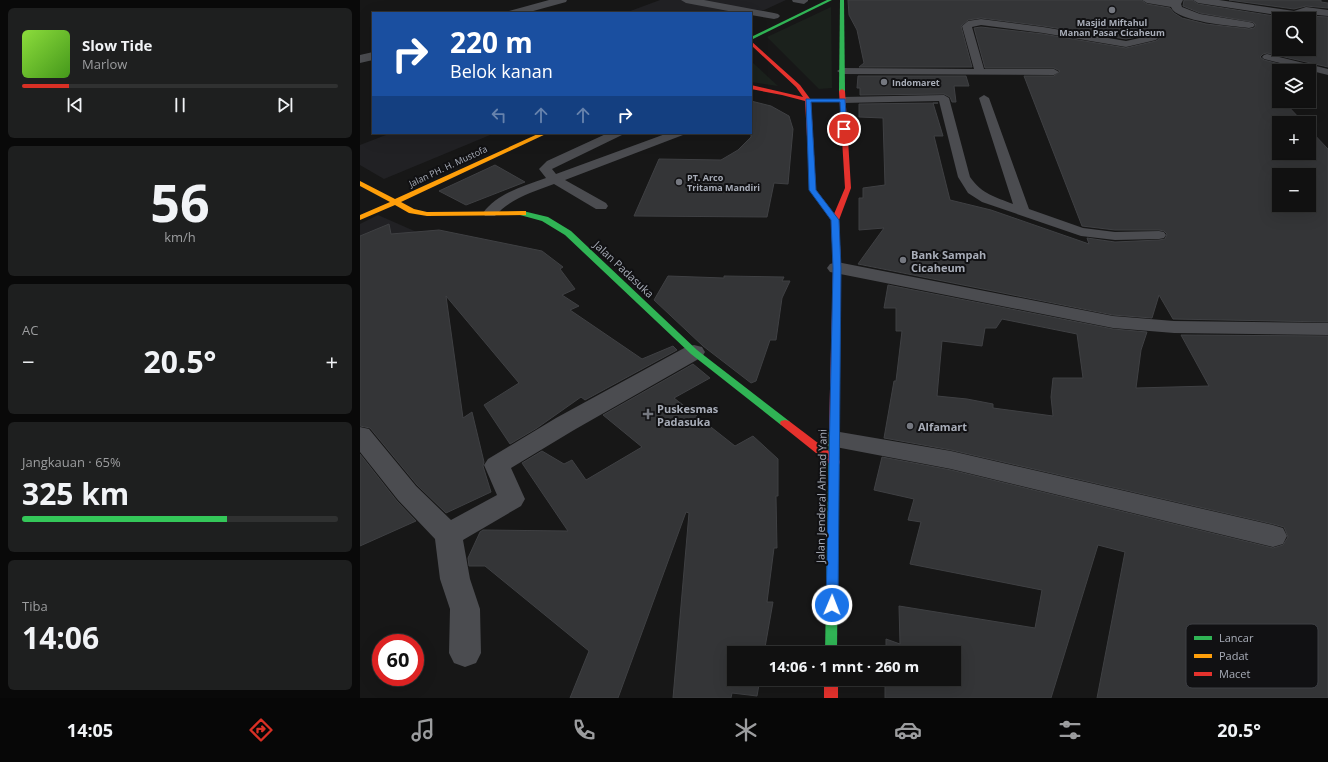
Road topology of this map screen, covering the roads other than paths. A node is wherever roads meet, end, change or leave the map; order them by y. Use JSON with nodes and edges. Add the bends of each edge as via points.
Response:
{"nodes":[{"id":1,"x":562,"y":0,"type":"edge"},
{"id":2,"x":686,"y":0,"type":"edge"},
{"id":3,"x":830,"y":0,"type":"edge"},
{"id":4,"x":842,"y":0,"type":"edge"},
{"id":5,"x":1147,"y":0,"type":"edge"},
{"id":6,"x":1198,"y":0,"type":"edge"},
{"id":7,"x":1177,"y":2,"type":"edge"},
{"id":8,"x":517,"y":12,"type":"edge"},
{"id":9,"x":1328,"y":13,"type":"edge"},
{"id":10,"x":777,"y":14,"type":"joint"},
{"id":11,"x":758,"y":23,"type":"dead end"},
{"id":12,"x":1249,"y":25,"type":"dead end"},
{"id":13,"x":1153,"y":38,"type":"dead end"},
{"id":14,"x":752,"y":39,"type":"edge"},
{"id":15,"x":752,"y":41,"type":"edge"},
{"id":16,"x":372,"y":56,"type":"edge"},
{"id":17,"x":1267,"y":57,"type":"dead end"},
{"id":18,"x":360,"y":60,"type":"edge"},
{"id":19,"x":842,"y":71,"type":"junction"},
{"id":20,"x":980,"y":72,"type":"junction"},
{"id":21,"x":1054,"y":72,"type":"dead end"},
{"id":22,"x":1328,"y":72,"type":"edge"},
{"id":23,"x":752,"y":87,"type":"edge"},
{"id":24,"x":984,"y":98,"type":"dead end"},
{"id":25,"x":811,"y":100,"type":"junction"},
{"id":26,"x":839,"y":100,"type":"junction"},
{"id":27,"x":542,"y":134,"type":"edge"},
{"id":28,"x":616,"y":134,"type":"edge"},
{"id":29,"x":676,"y":134,"type":"edge"},
{"id":30,"x":553,"y":178,"type":"junction"},
{"id":31,"x":360,"y":183,"type":"edge"},
{"id":32,"x":392,"y":189,"type":"dead end"},
{"id":33,"x":380,"y":194,"type":"junction"},
{"id":34,"x":367,"y":200,"type":"dead end"},
{"id":35,"x":393,"y":202,"type":"junction"},
{"id":36,"x":601,"y":206,"type":"dead end"},
{"id":37,"x":1023,"y":212,"type":"junction"},
{"id":38,"x":490,"y":213,"type":"junction"},
{"id":39,"x":360,"y":218,"type":"edge"},
{"id":40,"x":835,"y":220,"type":"junction"},
{"id":41,"x":1159,"y":235,"type":"dead end"},
{"id":42,"x":837,"y":268,"type":"junction"},
{"id":43,"x":1328,"y":329,"type":"edge"},
{"id":44,"x":694,"y":352,"type":"junction"},
{"id":45,"x":360,"y":435,"type":"edge"},
{"id":46,"x":834,"y":451,"type":"junction"},
{"id":47,"x":448,"y":535,"type":"junction"},
{"id":48,"x":1273,"y":536,"type":"dead end"},
{"id":49,"x":832,"y":646,"type":"edge"},
{"id":50,"x":465,"y":653,"type":"dead end"},
{"id":51,"x":831,"y":686,"type":"edge"},
{"id":52,"x":831,"y":698,"type":"edge"}],
"edges":[{"from":1,"to":8,"type":"street"},
{"from":2,"to":10,"type":"street"},
{"from":3,"to":14,"type":"main road"},
{"from":4,"to":19,"type":"main road","name":"Jalan Jenderal Ahmad Yani"},
{"from":5,"to":7,"type":"street"},
{"from":6,"to":9,"type":"street","via":[[1288,14],[1306,10]]},
{"from":7,"to":12,"type":"street","via":[[1177,9],[1180,12]]},
{"from":10,"to":11,"type":"main road"},
{"from":13,"to":20,"type":"lane","via":[[1126,44],[1043,30],[971,23],[967,26]]},
{"from":15,"to":25,"type":"main road"},
{"from":16,"to":18,"type":"street"},
{"from":17,"to":22,"type":"lane"},
{"from":19,"to":20,"type":"lane"},
{"from":19,"to":26,"type":"main road","name":"Jalan Jenderal Ahmad Yani"},
{"from":20,"to":21,"type":"lane"},
{"from":23,"to":25,"type":"main road"},
{"from":24,"to":37,"type":"lane"},
{"from":25,"to":40,"type":"main road","via":[[813,190]]},
{"from":26,"to":37,"type":"lane","via":[[944,98],[964,177],[973,190],[987,199]]},
{"from":26,"to":40,"type":"main road","name":"Jalan Jenderal Ahmad Yani","via":[[848,188]]},
{"from":27,"to":35,"type":"main road","name":"Jalan PH. H. Mustofa"},
{"from":28,"to":30,"type":"lane","via":[[547,166],[545,169]]},
{"from":29,"to":30,"type":"lane"},
{"from":30,"to":36,"type":"lane"},
{"from":30,"to":38,"type":"lane","via":[[512,196],[498,204]]},
{"from":31,"to":33,"type":"main road","name":"Jalan Padasuka"},
{"from":32,"to":33,"type":"main road"},
{"from":33,"to":34,"type":"main road"},
{"from":33,"to":35,"type":"main road","name":"Jalan Padasuka"},
{"from":35,"to":38,"type":"main road","name":"Jalan Padasuka","via":[[412,212],[427,214]]},
{"from":35,"to":39,"type":"main road","name":"Jalan PH. H. Mustofa"},
{"from":37,"to":41,"type":"lane","via":[[1081,232],[1116,236]]},
{"from":38,"to":44,"type":"main road","name":"Jalan Padasuka","via":[[524,213],[545,219],[568,233]]},
{"from":40,"to":42,"type":"main road","name":"Jalan Jenderal Ahmad Yani"},
{"from":42,"to":43,"type":"street","via":[[1113,322],[1174,327]]},
{"from":42,"to":46,"type":"main road","name":"Jalan Jenderal Ahmad Yani"},
{"from":44,"to":46,"type":"main road","name":"Jalan Padasuka"},
{"from":44,"to":47,"type":"street","via":[[497,465],[512,499]]},
{"from":45,"to":47,"type":"street","via":[[407,493]]},
{"from":46,"to":48,"type":"street","via":[[951,460]]},
{"from":46,"to":49,"type":"main road","name":"Jalan Jenderal Ahmad Yani"},
{"from":47,"to":50,"type":"street","via":[[455,579],[466,609]]},
{"from":51,"to":52,"type":"main road"}]}
